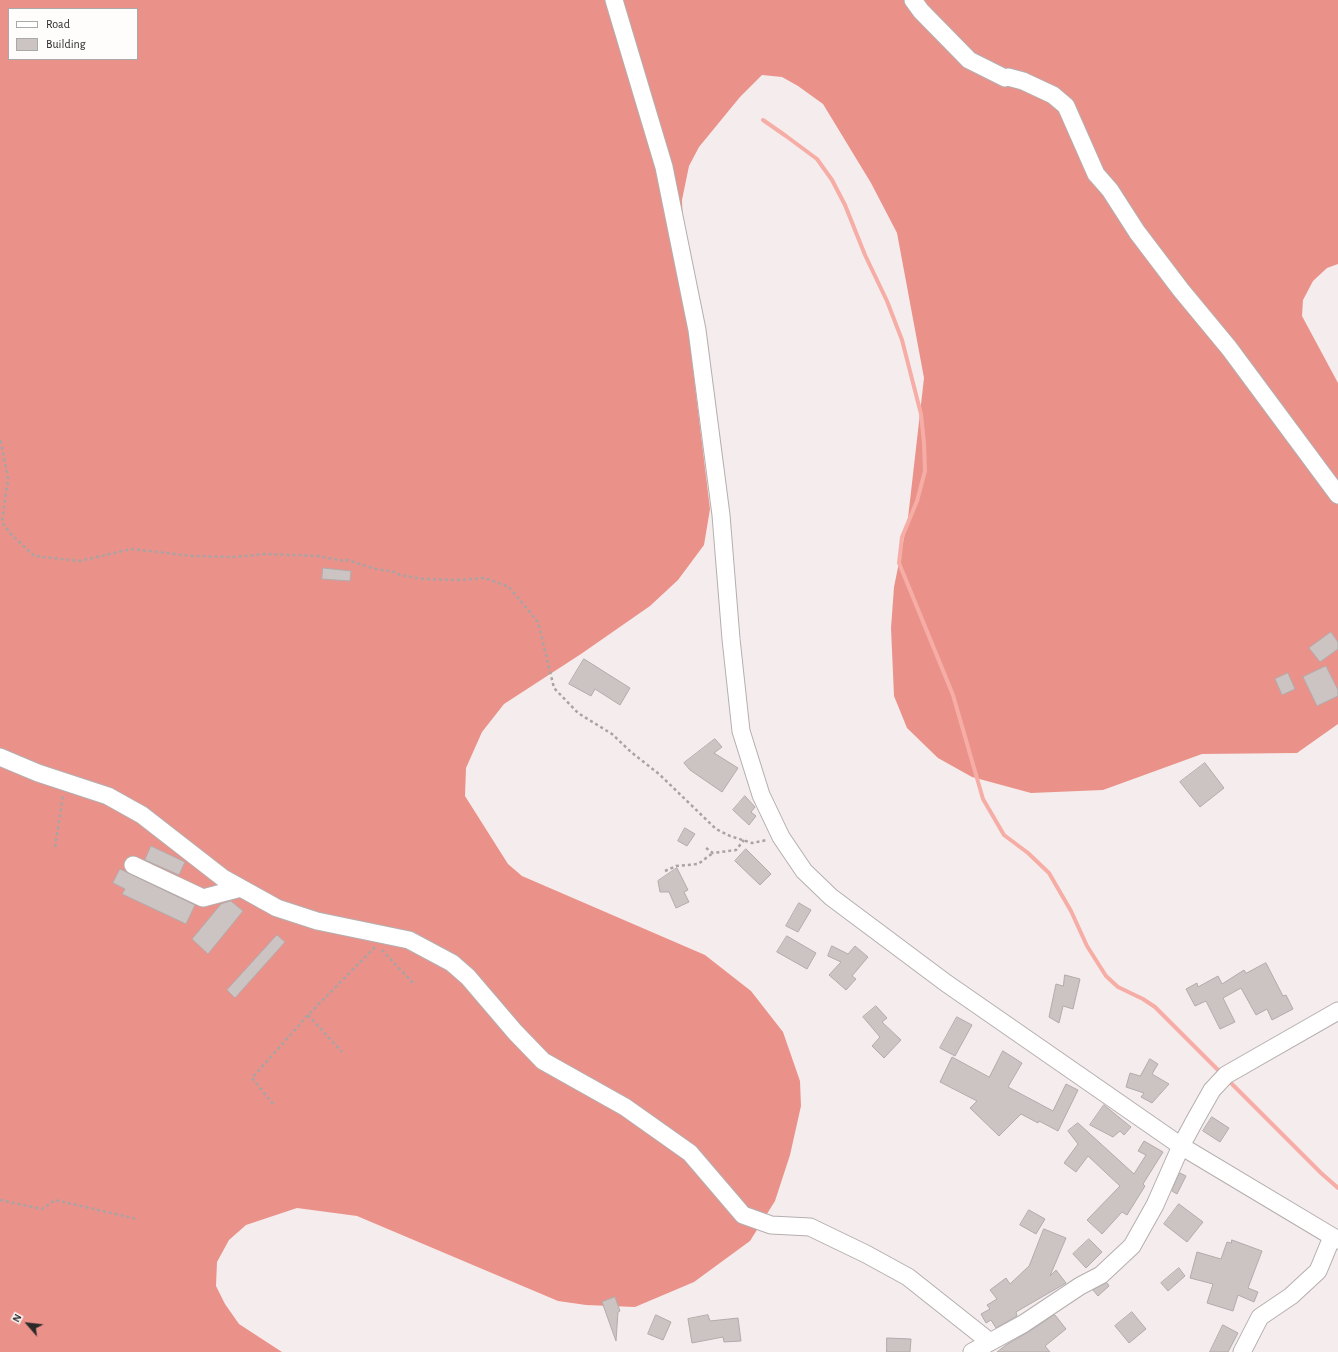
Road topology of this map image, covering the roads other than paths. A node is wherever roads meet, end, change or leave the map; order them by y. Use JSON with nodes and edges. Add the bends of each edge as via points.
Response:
{"nodes":[{"id":1,"x":614,"y":0,"type":"edge"},
{"id":2,"x":913,"y":0,"type":"edge"},
{"id":3,"x":1338,"y":494,"type":"edge"},
{"id":4,"x":0,"y":757,"type":"edge"},
{"id":5,"x":133,"y":865,"type":"dead end"},
{"id":6,"x":241,"y":888,"type":"junction"},
{"id":7,"x":1338,"y":1011,"type":"edge"},
{"id":8,"x":1181,"y":1146,"type":"junction"},
{"id":9,"x":1335,"y":1238,"type":"edge"},
{"id":10,"x":981,"y":1348,"type":"edge"},
{"id":11,"x":1242,"y":1352,"type":"edge"}],
"edges":[{"from":1,"to":8,"type":"street","via":[[664,167],[698,330],[721,516],[741,731],[761,795],[781,837],[804,871],[831,897],[946,983]]},
{"from":2,"to":3,"type":"street","via":[[969,60],[1005,78],[1023,81],[1053,96],[1066,106],[1096,174],[1181,290],[1229,348]]},
{"from":4,"to":6,"type":"street","via":[[38,773],[108,796],[142,815],[216,874]]},
{"from":5,"to":6,"type":"street","via":[[203,898]]},
{"from":6,"to":10,"type":"street","via":[[277,908],[316,921],[409,940],[452,963],[468,977],[514,1032],[543,1061],[625,1107],[690,1153],[743,1214],[771,1225],[810,1227],[908,1277]]},
{"from":7,"to":8,"type":"street","via":[[1226,1075],[1212,1090]]},
{"from":8,"to":9,"type":"street"},
{"from":8,"to":10,"type":"street","via":[[1155,1205],[1132,1246],[1101,1275]]},
{"from":9,"to":11,"type":"street","via":[[1318,1271],[1291,1296],[1260,1317]]}]}
